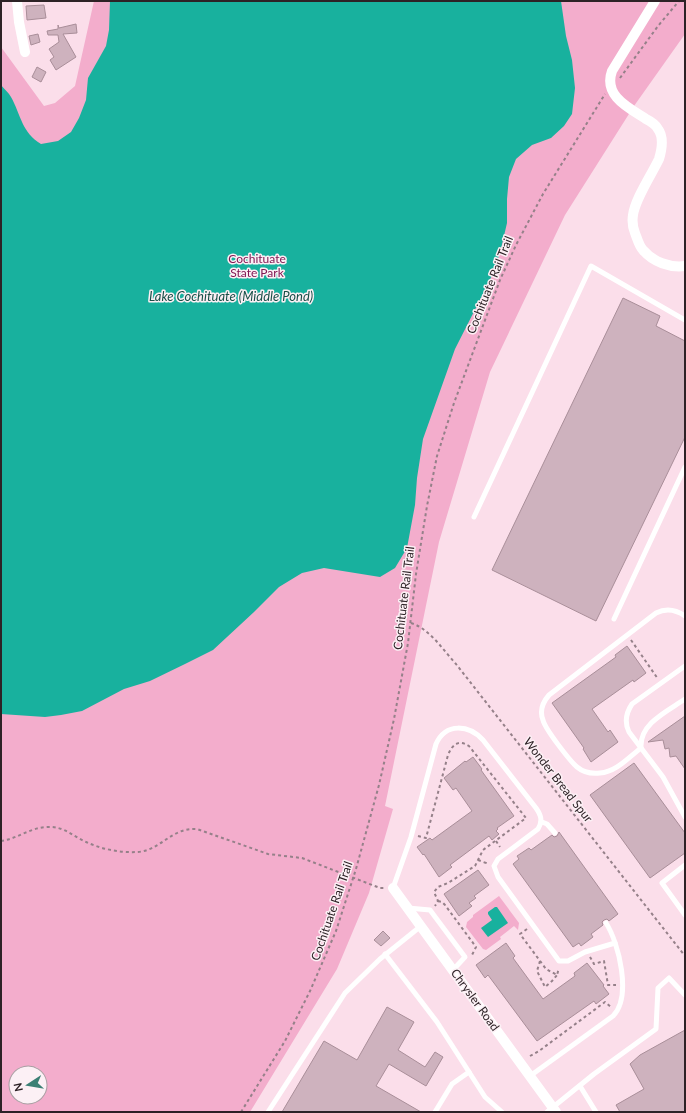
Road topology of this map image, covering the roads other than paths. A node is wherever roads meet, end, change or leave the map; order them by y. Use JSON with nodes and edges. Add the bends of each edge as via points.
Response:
{"nodes":[{"id":1,"x":17,"y":1,"type":"edge"},
{"id":2,"x":655,"y":1,"type":"edge"},
{"id":3,"x":25,"y":52,"type":"dead end"},
{"id":4,"x":685,"y":266,"type":"edge"},
{"id":5,"x":685,"y":320,"type":"edge"},
{"id":6,"x":685,"y":467,"type":"edge"},
{"id":7,"x":474,"y":517,"type":"dead end"},
{"id":8,"x":685,"y":616,"type":"edge"},
{"id":9,"x":614,"y":619,"type":"dead end"},
{"id":10,"x":685,"y":666,"type":"edge"},
{"id":11,"x":685,"y":699,"type":"edge"},
{"id":12,"x":642,"y":748,"type":"junction"},
{"id":13,"x":685,"y":817,"type":"edge"},
{"id":14,"x":542,"y":822,"type":"junction"},
{"id":15,"x":554,"y":833,"type":"dead end"},
{"id":16,"x":685,"y":865,"type":"edge"},
{"id":17,"x":393,"y":888,"type":"joint"},
{"id":18,"x":408,"y":908,"type":"junction"},
{"id":19,"x":685,"y":916,"type":"edge"},
{"id":20,"x":606,"y":923,"type":"dead end"},
{"id":21,"x":422,"y":926,"type":"junction"},
{"id":22,"x":615,"y":943,"type":"junction"},
{"id":23,"x":385,"y":954,"type":"junction"},
{"id":24,"x":453,"y":970,"type":"junction"},
{"id":25,"x":685,"y":994,"type":"edge"},
{"id":26,"x":469,"y":1072,"type":"junction"},
{"id":27,"x":530,"y":1076,"type":"junction"},
{"id":28,"x":580,"y":1086,"type":"junction"},
{"id":29,"x":438,"y":1111,"type":"edge"},
{"id":30,"x":552,"y":1111,"type":"edge"},
{"id":31,"x":268,"y":1112,"type":"edge"},
{"id":32,"x":502,"y":1112,"type":"edge"},
{"id":33,"x":596,"y":1112,"type":"edge"}],
"edges":[{"from":1,"to":3,"type":"street"},
{"from":2,"to":4,"type":"street","via":[[612,71],[609,84],[618,100],[658,127],[662,135],[662,152],[632,216],[637,239],[643,250],[656,261]]},
{"from":5,"to":7,"type":"lane","via":[[591,266]]},
{"from":6,"to":9,"type":"lane"},
{"from":8,"to":12,"type":"lane","via":[[674,610],[662,610],[649,617],[549,695],[542,704],[546,726],[578,768],[601,773],[612,770]]},
{"from":10,"to":12,"type":"lane","via":[[637,700],[629,709],[627,727]]},
{"from":11,"to":12,"type":"lane","via":[[647,727],[642,738]]},
{"from":12,"to":13,"type":"lane","via":[[663,777]]},
{"from":14,"to":15,"type":"lane"},
{"from":14,"to":17,"type":"lane","via":[[536,808],[477,734],[462,728],[446,732],[439,738],[435,747],[411,837]]},
{"from":14,"to":22,"type":"lane","via":[[536,830],[498,859],[494,866],[498,877],[559,961],[568,961],[585,952]]},
{"from":16,"to":19,"type":"lane","via":[[662,882]]},
{"from":17,"to":18,"type":"street","name":"Chrysler Road"},
{"from":18,"to":21,"type":"street","name":"Chrysler Road"},
{"from":18,"to":24,"type":"lane","via":[[430,910],[465,957]]},
{"from":20,"to":22,"type":"lane"},
{"from":21,"to":23,"type":"lane"},
{"from":21,"to":24,"type":"street","name":"Chrysler Road"},
{"from":22,"to":27,"type":"lane","via":[[622,982],[622,997],[617,1011]]},
{"from":23,"to":26,"type":"lane","via":[[437,1022]]},
{"from":23,"to":31,"type":"lane","via":[[341,998]]},
{"from":24,"to":27,"type":"street","name":"Chrysler Road"},
{"from":25,"to":28,"type":"lane","via":[[669,978],[658,988],[656,1029]]},
{"from":26,"to":29,"type":"lane","via":[[452,1084]]},
{"from":26,"to":32,"type":"lane","via":[[485,1098]]},
{"from":27,"to":30,"type":"street","name":"Chrysler Road"},
{"from":28,"to":30,"type":"lane"},
{"from":28,"to":33,"type":"lane"}]}
